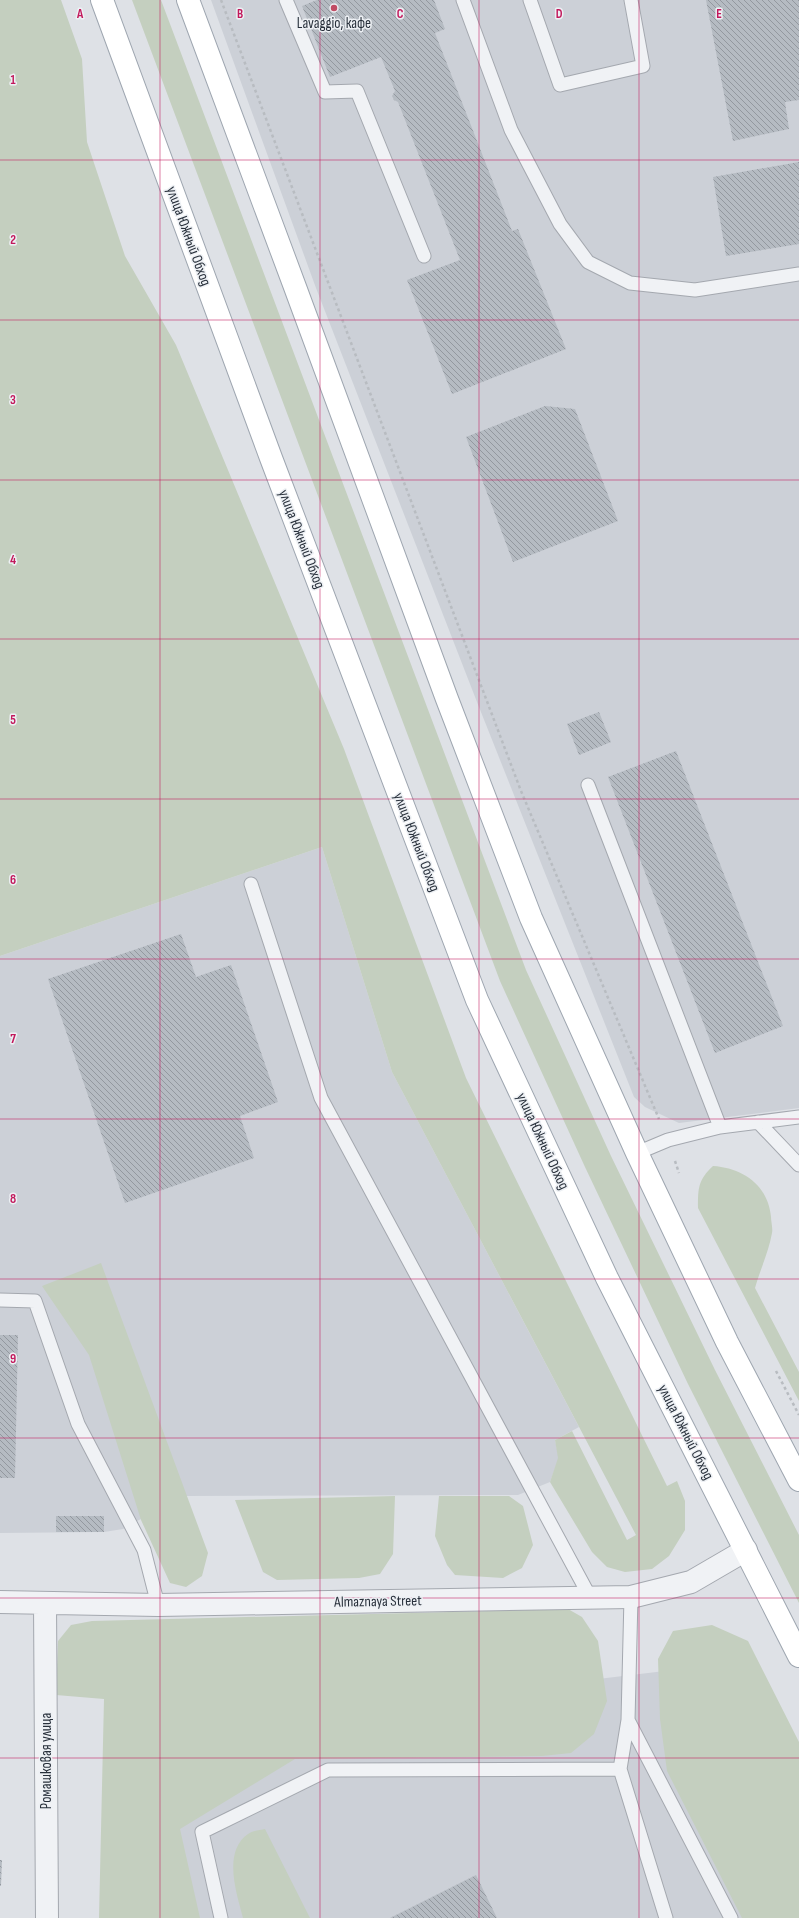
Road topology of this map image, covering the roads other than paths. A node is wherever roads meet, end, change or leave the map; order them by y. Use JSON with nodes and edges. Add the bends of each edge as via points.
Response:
{"nodes":[{"id":1,"x":102,"y":0,"type":"edge"},
{"id":2,"x":188,"y":0,"type":"edge"},
{"id":3,"x":286,"y":0,"type":"edge"},
{"id":4,"x":463,"y":0,"type":"edge"},
{"id":5,"x":530,"y":0,"type":"edge"},
{"id":6,"x":631,"y":0,"type":"edge"},
{"id":7,"x":424,"y":256,"type":"dead end"},
{"id":8,"x":799,"y":274,"type":"edge"},
{"id":9,"x":588,"y":785,"type":"dead end"},
{"id":10,"x":251,"y":884,"type":"dead end"},
{"id":11,"x":799,"y":1117,"type":"edge"},
{"id":12,"x":758,"y":1122,"type":"junction"},
{"id":13,"x":720,"y":1126,"type":"junction"},
{"id":14,"x":637,"y":1153,"type":"junction"},
{"id":15,"x":799,"y":1165,"type":"edge"},
{"id":16,"x":0,"y":1300,"type":"edge"},
{"id":17,"x":799,"y":1480,"type":"edge"},
{"id":18,"x":746,"y":1550,"type":"junction"},
{"id":19,"x":590,"y":1597,"type":"junction"},
{"id":20,"x":631,"y":1597,"type":"junction"},
{"id":21,"x":0,"y":1602,"type":"edge"},
{"id":22,"x":46,"y":1603,"type":"junction"},
{"id":23,"x":158,"y":1605,"type":"junction"},
{"id":24,"x":799,"y":1656,"type":"edge"},
{"id":25,"x":628,"y":1720,"type":"junction"},
{"id":26,"x":620,"y":1769,"type":"junction"},
{"id":27,"x":46,"y":1918,"type":"edge"},
{"id":28,"x":221,"y":1918,"type":"edge"},
{"id":29,"x":666,"y":1918,"type":"edge"},
{"id":30,"x":730,"y":1918,"type":"edge"}],
"edges":[{"from":1,"to":18,"type":"main road","name":"улица Южный Обход","via":[[274,465],[477,1000],[607,1278]]},
{"from":2,"to":14,"type":"main road","via":[[446,699],[531,918]]},
{"from":3,"to":7,"type":"lane","via":[[325,92],[357,91]]},
{"from":4,"to":8,"type":"lane","via":[[511,130],[560,224],[588,262],[630,283],[695,290]]},
{"from":5,"to":6,"type":"lane","via":[[560,85],[643,66]]},
{"from":9,"to":13,"type":"lane"},
{"from":10,"to":19,"type":"lane","via":[[321,1098]]},
{"from":11,"to":12,"type":"lane"},
{"from":12,"to":13,"type":"lane"},
{"from":12,"to":15,"type":"lane"},
{"from":13,"to":14,"type":"lane","via":[[668,1140]]},
{"from":14,"to":17,"type":"main road","via":[[727,1342]]},
{"from":16,"to":23,"type":"lane","via":[[35,1301],[78,1424],[144,1550]]},
{"from":18,"to":20,"type":"street","name":"Almaznaya Street","via":[[691,1582]]},
{"from":18,"to":24,"type":"main road","name":"улица Южный Обход"},
{"from":19,"to":20,"type":"street","name":"Almaznaya Street"},
{"from":19,"to":23,"type":"street","name":"Almaznaya Street"},
{"from":20,"to":25,"type":"lane"},
{"from":21,"to":22,"type":"street","name":"Almaznaya Street"},
{"from":22,"to":23,"type":"street","name":"Almaznaya Street"},
{"from":22,"to":27,"type":"street","name":"Ромашковая улица"},
{"from":25,"to":26,"type":"lane"},
{"from":25,"to":30,"type":"lane"},
{"from":26,"to":28,"type":"lane","via":[[328,1770],[202,1832]]},
{"from":26,"to":29,"type":"lane"}]}
